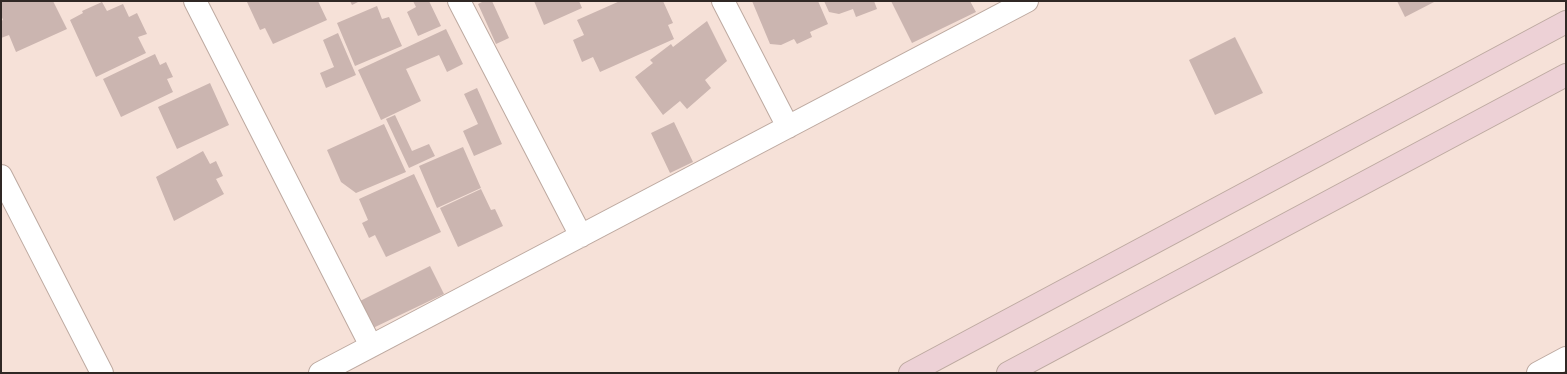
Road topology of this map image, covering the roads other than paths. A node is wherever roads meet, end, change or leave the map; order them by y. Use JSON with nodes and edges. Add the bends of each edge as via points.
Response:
{"nodes":[{"id":1,"x":195,"y":1,"type":"edge"},
{"id":2,"x":459,"y":1,"type":"edge"},
{"id":3,"x":723,"y":1,"type":"edge"},
{"id":4,"x":1027,"y":1,"type":"edge"},
{"id":5,"x":994,"y":9,"type":"edge"},
{"id":6,"x":1566,"y":22,"type":"edge"},
{"id":7,"x":1566,"y":75,"type":"edge"},
{"id":8,"x":788,"y":126,"type":"junction"},
{"id":9,"x":1,"y":176,"type":"edge"},
{"id":10,"x":581,"y":236,"type":"junction"},
{"id":11,"x":371,"y":346,"type":"junction"},
{"id":12,"x":1566,"y":358,"type":"edge"},
{"id":13,"x":102,"y":373,"type":"edge"},
{"id":14,"x":320,"y":373,"type":"edge"},
{"id":15,"x":910,"y":373,"type":"edge"},
{"id":16,"x":1008,"y":373,"type":"edge"},
{"id":17,"x":1538,"y":373,"type":"edge"}],
"edges":[{"from":1,"to":11,"type":"street"},
{"from":2,"to":10,"type":"street"},
{"from":3,"to":8,"type":"street"},
{"from":4,"to":5,"type":"street"},
{"from":5,"to":8,"type":"street"},
{"from":6,"to":15,"type":"main road"},
{"from":7,"to":16,"type":"main road"},
{"from":8,"to":10,"type":"street"},
{"from":9,"to":13,"type":"street"},
{"from":10,"to":11,"type":"street"},
{"from":11,"to":14,"type":"street"},
{"from":12,"to":17,"type":"street"}]}
